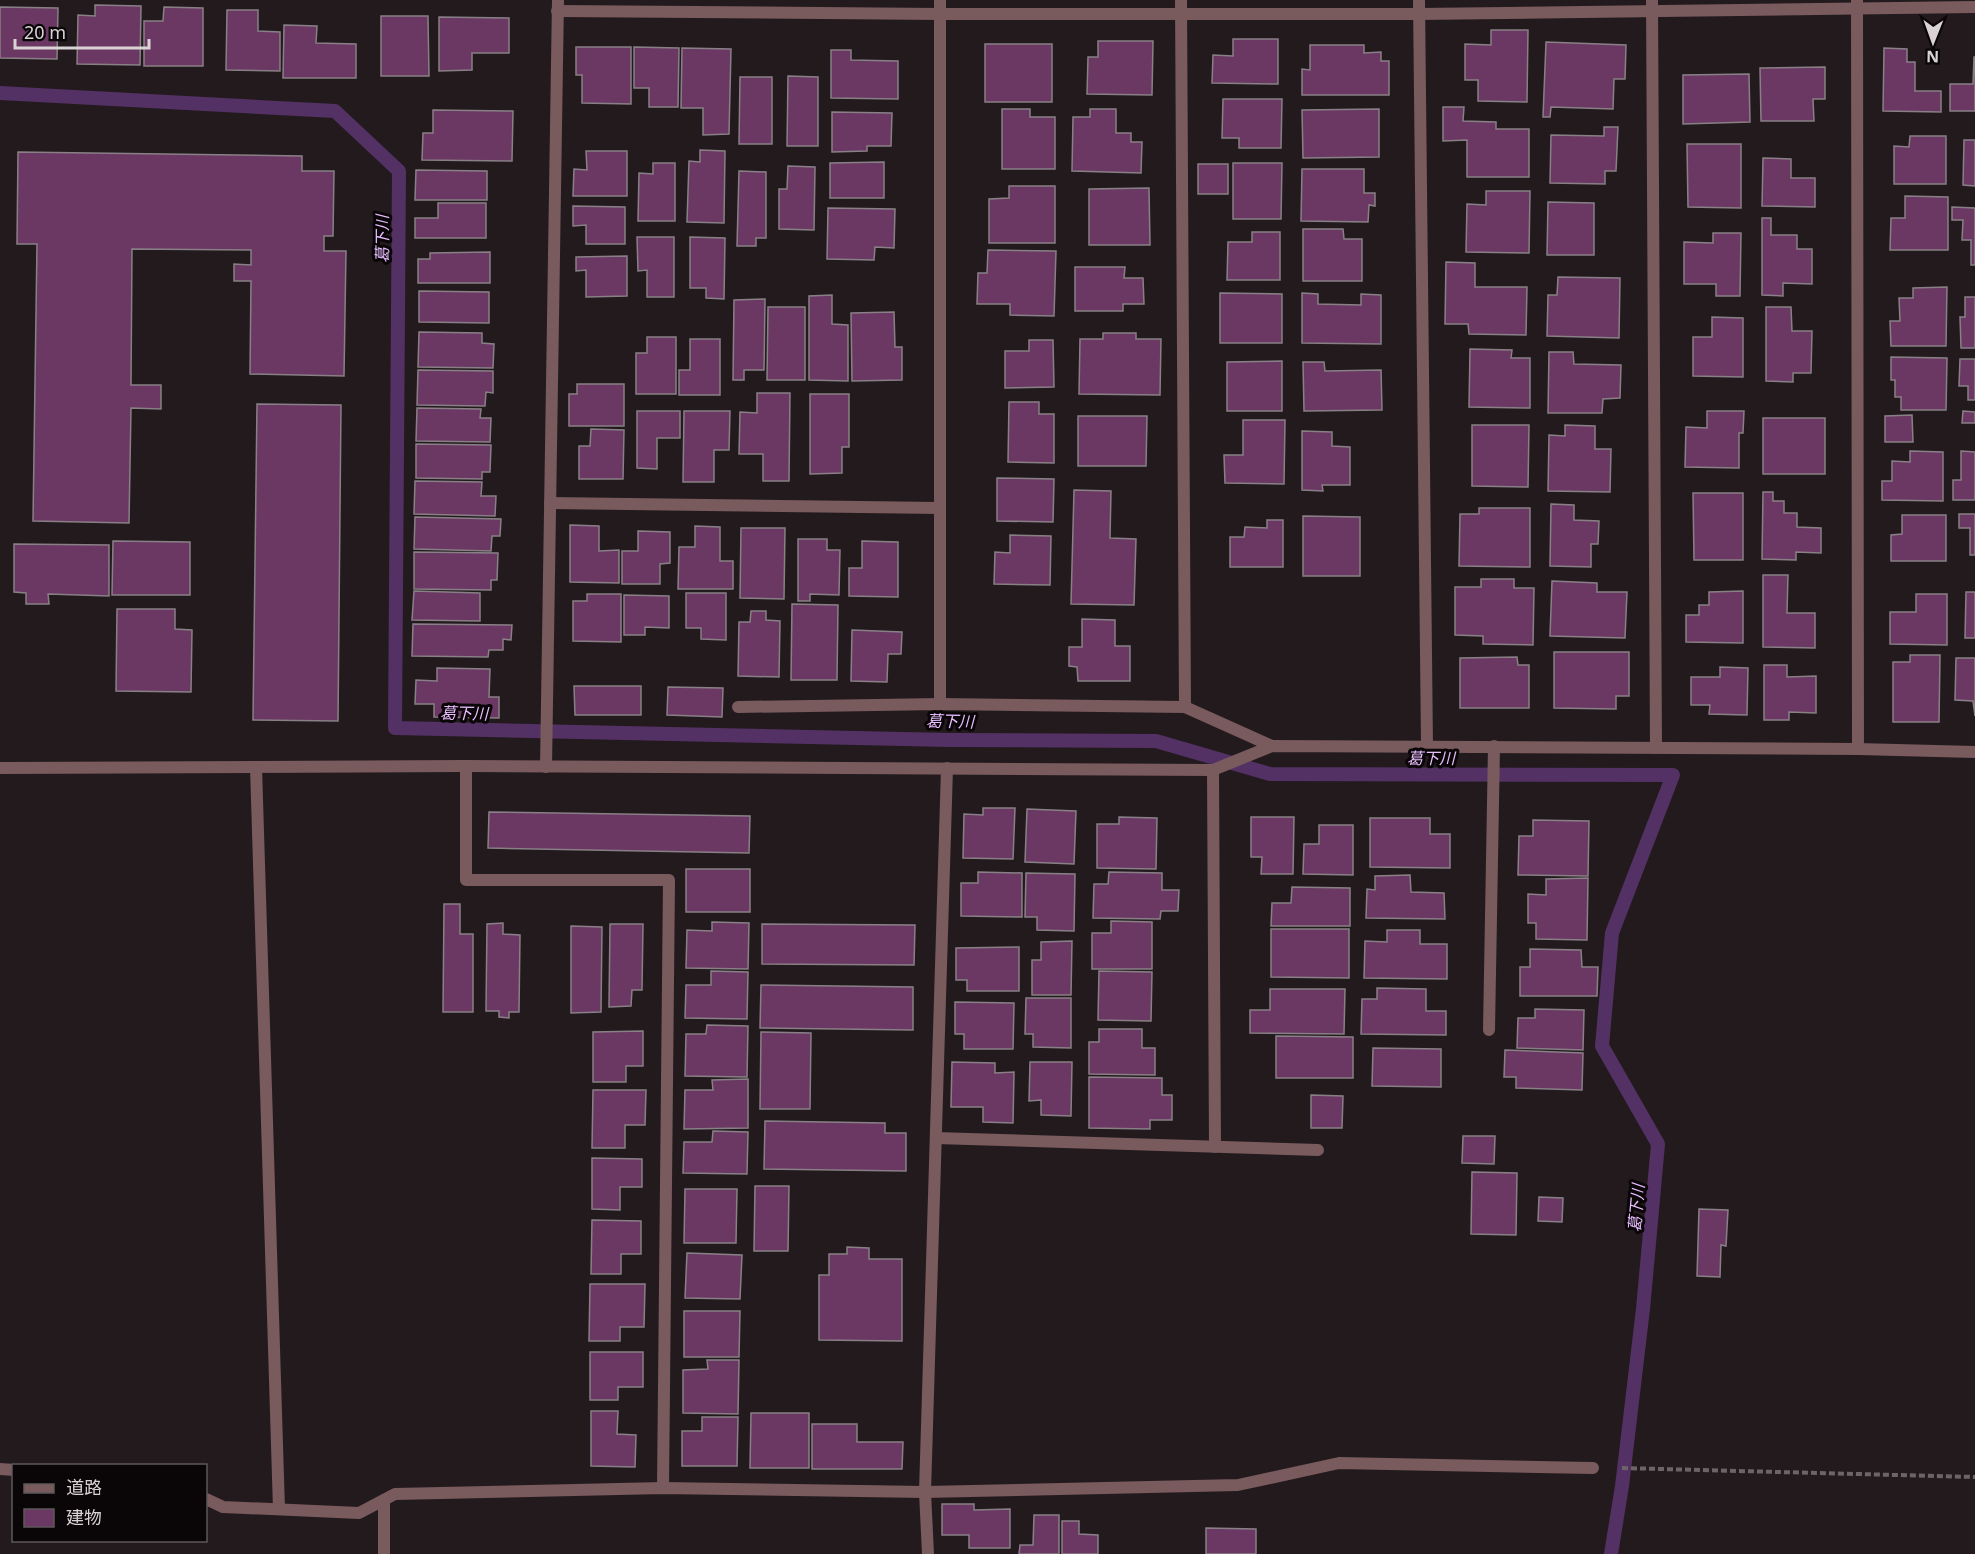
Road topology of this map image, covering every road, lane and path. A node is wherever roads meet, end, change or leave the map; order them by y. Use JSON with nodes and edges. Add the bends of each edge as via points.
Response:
{"nodes":[{"id":1,"x":940,"y":0,"type":"edge"},
{"id":2,"x":1181,"y":0,"type":"edge"},
{"id":3,"x":1419,"y":0,"type":"edge"},
{"id":4,"x":1857,"y":4,"type":"edge"},
{"id":5,"x":557,"y":6,"type":"edge"},
{"id":6,"x":732,"y":6,"type":"edge"},
{"id":7,"x":1652,"y":6,"type":"edge"},
{"id":8,"x":1975,"y":8,"type":"edge"},
{"id":9,"x":940,"y":14,"type":"junction"},
{"id":10,"x":1419,"y":14,"type":"junction"},
{"id":11,"x":1181,"y":15,"type":"junction"},
{"id":12,"x":550,"y":503,"type":"junction"},
{"id":13,"x":939,"y":508,"type":"junction"},
{"id":14,"x":940,"y":704,"type":"junction"},
{"id":15,"x":738,"y":706,"type":"dead end"},
{"id":16,"x":1185,"y":707,"type":"junction"},
{"id":17,"x":1272,"y":746,"type":"junction"},
{"id":18,"x":1427,"y":746,"type":"junction"},
{"id":19,"x":1494,"y":746,"type":"junction"},
{"id":20,"x":1656,"y":748,"type":"junction"},
{"id":21,"x":1858,"y":749,"type":"junction"},
{"id":22,"x":1975,"y":752,"type":"edge"},
{"id":23,"x":466,"y":766,"type":"junction"},
{"id":24,"x":256,"y":767,"type":"junction"},
{"id":25,"x":546,"y":767,"type":"junction"},
{"id":26,"x":0,"y":768,"type":"edge"},
{"id":27,"x":947,"y":768,"type":"junction"},
{"id":28,"x":1213,"y":770,"type":"junction"},
{"id":29,"x":1489,"y":1030,"type":"dead end"},
{"id":30,"x":936,"y":1138,"type":"junction"},
{"id":31,"x":1215,"y":1147,"type":"junction"},
{"id":32,"x":1318,"y":1150,"type":"dead end"},
{"id":33,"x":1593,"y":1468,"type":"joint"},
{"id":34,"x":1975,"y":1477,"type":"edge"},
{"id":35,"x":663,"y":1488,"type":"junction"},
{"id":36,"x":925,"y":1492,"type":"junction"},
{"id":37,"x":207,"y":1500,"type":"edge"},
{"id":38,"x":384,"y":1500,"type":"junction"},
{"id":39,"x":279,"y":1509,"type":"junction"},
{"id":40,"x":384,"y":1554,"type":"edge"},
{"id":41,"x":928,"y":1554,"type":"edge"}],
"edges":[{"from":1,"to":9,"type":"street"},
{"from":2,"to":11,"type":"street"},
{"from":3,"to":10,"type":"street"},
{"from":4,"to":7,"type":"street"},
{"from":4,"to":8,"type":"street"},
{"from":4,"to":21,"type":"street"},
{"from":5,"to":6,"type":"street"},
{"from":5,"to":12,"type":"street"},
{"from":6,"to":9,"type":"street"},
{"from":7,"to":10,"type":"street"},
{"from":7,"to":20,"type":"street"},
{"from":9,"to":11,"type":"street"},
{"from":9,"to":13,"type":"street"},
{"from":10,"to":11,"type":"street"},
{"from":10,"to":18,"type":"street"},
{"from":11,"to":16,"type":"street"},
{"from":12,"to":13,"type":"street"},
{"from":12,"to":25,"type":"street"},
{"from":13,"to":14,"type":"street"},
{"from":14,"to":15,"type":"street"},
{"from":14,"to":16,"type":"street"},
{"from":16,"to":17,"type":"street"},
{"from":17,"to":18,"type":"street"},
{"from":17,"to":28,"type":"street"},
{"from":18,"to":19,"type":"street"},
{"from":19,"to":20,"type":"street"},
{"from":19,"to":29,"type":"street"},
{"from":20,"to":21,"type":"street"},
{"from":21,"to":22,"type":"street"},
{"from":23,"to":24,"type":"street"},
{"from":23,"to":25,"type":"street"},
{"from":23,"to":35,"type":"street","via":[[466,880],[669,880]]},
{"from":24,"to":26,"type":"street"},
{"from":24,"to":39,"type":"street"},
{"from":25,"to":27,"type":"street"},
{"from":27,"to":28,"type":"street"},
{"from":27,"to":30,"type":"street"},
{"from":28,"to":31,"type":"street"},
{"from":30,"to":31,"type":"street"},
{"from":30,"to":36,"type":"street"},
{"from":31,"to":32,"type":"street"},
{"from":33,"to":34,"type":"path"},
{"from":33,"to":36,"type":"street","via":[[1339,1463],[1238,1485]]},
{"from":35,"to":36,"type":"street"},
{"from":35,"to":38,"type":"street","via":[[395,1494]]},
{"from":36,"to":41,"type":"street"},
{"from":37,"to":39,"type":"street","via":[[223,1507]]},
{"from":38,"to":39,"type":"street","via":[[359,1513]]},
{"from":38,"to":40,"type":"street"}]}
